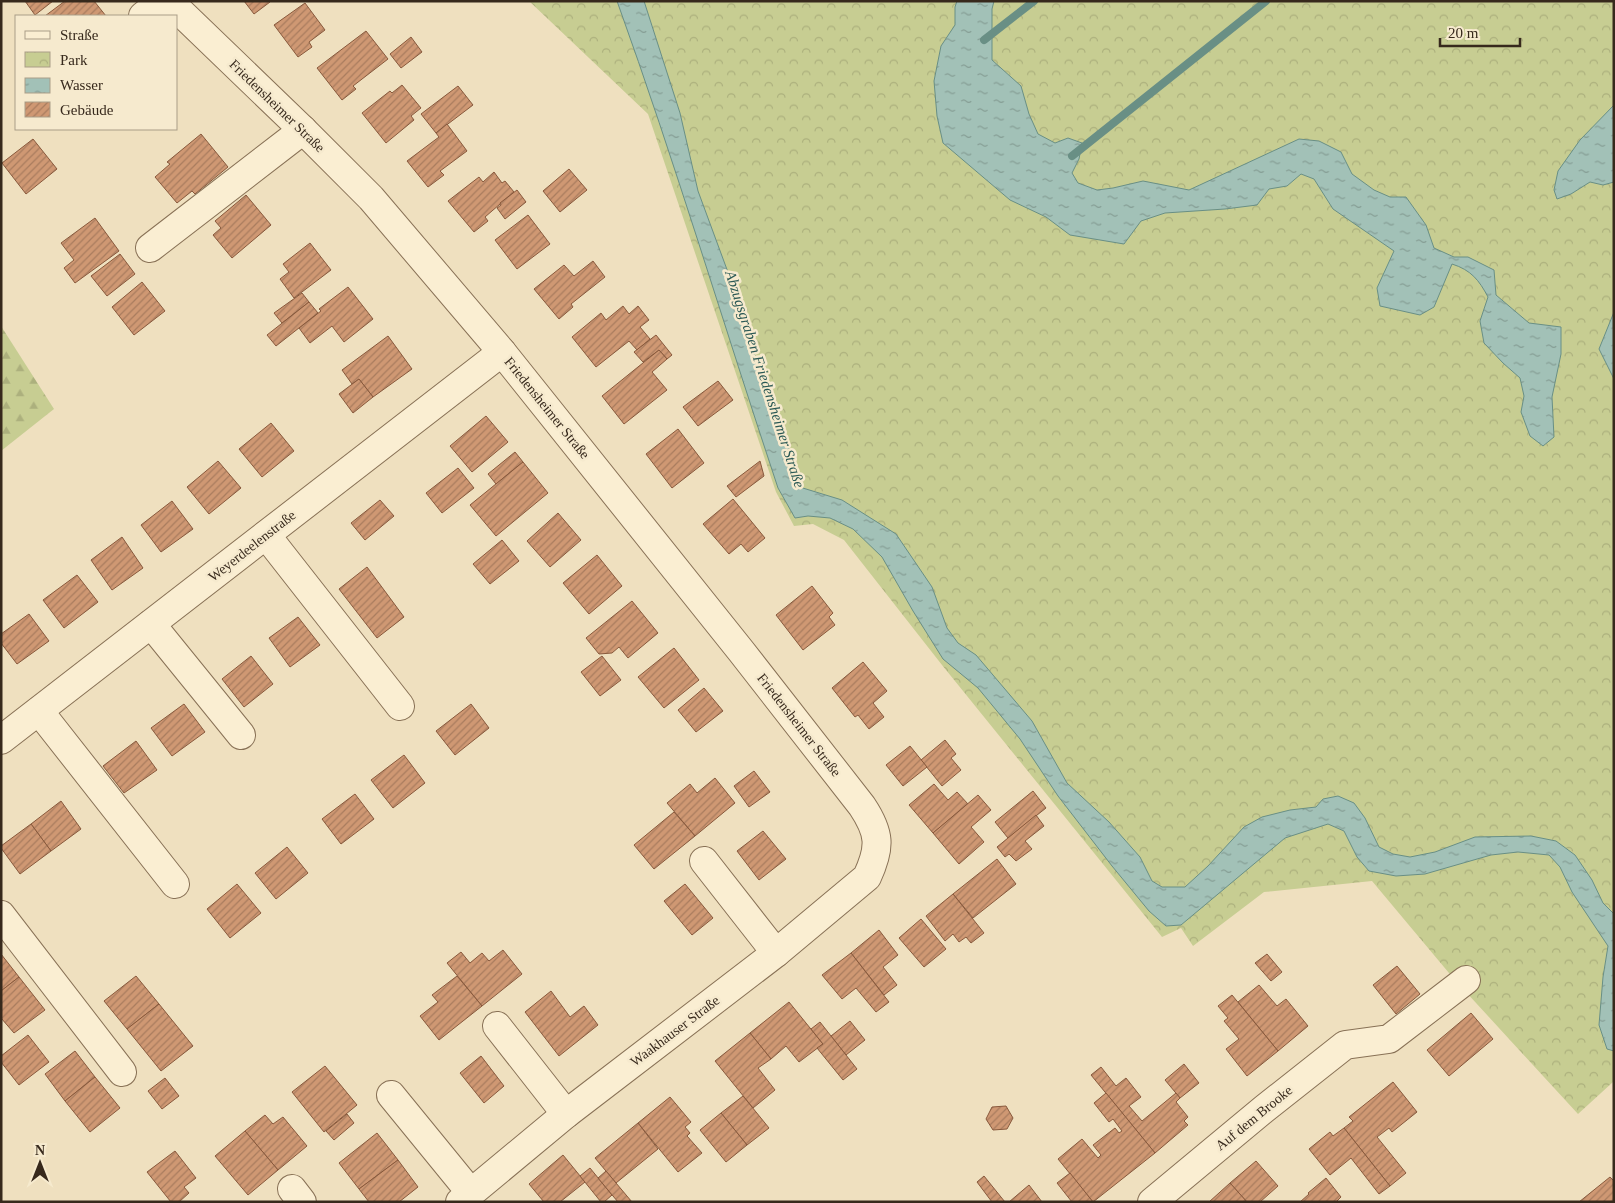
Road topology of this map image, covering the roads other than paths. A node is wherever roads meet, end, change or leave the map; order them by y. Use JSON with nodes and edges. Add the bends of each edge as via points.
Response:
{"nodes":[{"id":1,"x":162,"y":1,"type":"edge"},
{"id":2,"x":169,"y":1,"type":"edge"},
{"id":3,"x":144,"y":15,"type":"edge"},
{"id":4,"x":303,"y":130,"type":"junction"},
{"id":5,"x":150,"y":248,"type":"dead end"},
{"id":6,"x":502,"y":352,"type":"junction"},
{"id":7,"x":266,"y":535,"type":"junction"},
{"id":8,"x":151,"y":624,"type":"junction"},
{"id":9,"x":400,"y":706,"type":"dead end"},
{"id":10,"x":39,"y":711,"type":"junction"},
{"id":11,"x":241,"y":736,"type":"dead end"},
{"id":12,"x":1,"y":740,"type":"edge"},
{"id":13,"x":876,"y":850,"type":"joint"},
{"id":14,"x":704,"y":861,"type":"dead end"},
{"id":15,"x":174,"y":884,"type":"dead end"},
{"id":16,"x":1,"y":915,"type":"edge"},
{"id":17,"x":776,"y":953,"type":"junction"},
{"id":18,"x":1466,"y":980,"type":"dead end"},
{"id":19,"x":497,"y":1026,"type":"dead end"},
{"id":20,"x":122,"y":1072,"type":"dead end"},
{"id":21,"x":391,"y":1095,"type":"dead end"},
{"id":22,"x":566,"y":1114,"type":"junction"},
{"id":23,"x":465,"y":1197,"type":"edge"},
{"id":24,"x":1152,"y":1202,"type":"edge"}],
"edges":[{"from":1,"to":3,"type":"street"},
{"from":2,"to":4,"type":"street","name":"Friedensheimer Straße"},
{"from":4,"to":5,"type":"street"},
{"from":4,"to":6,"type":"street","name":"Friedensheimer Straße","via":[[372,198]]},
{"from":6,"to":7,"type":"street","name":"Weyerdeelenstraße"},
{"from":6,"to":13,"type":"street","name":"Friedensheimer Straße","via":[[862,806],[872,822]]},
{"from":7,"to":8,"type":"street","name":"Weyerdeelenstraße"},
{"from":7,"to":9,"type":"street"},
{"from":8,"to":10,"type":"street","name":"Weyerdeelenstraße"},
{"from":8,"to":11,"type":"street"},
{"from":10,"to":12,"type":"street","name":"Weyerdeelenstraße"},
{"from":10,"to":15,"type":"street"},
{"from":13,"to":17,"type":"street","name":"Waakhauser Straße","via":[[875,860],[866,876]]},
{"from":14,"to":17,"type":"street"},
{"from":16,"to":20,"type":"street"},
{"from":17,"to":22,"type":"street","name":"Waakhauser Straße"},
{"from":18,"to":24,"type":"street","name":"Auf dem Brooke","via":[[1389,1039],[1345,1045]]},
{"from":19,"to":22,"type":"street"},
{"from":21,"to":23,"type":"street"},
{"from":22,"to":23,"type":"street","name":"Waakhauser Straße"}]}
